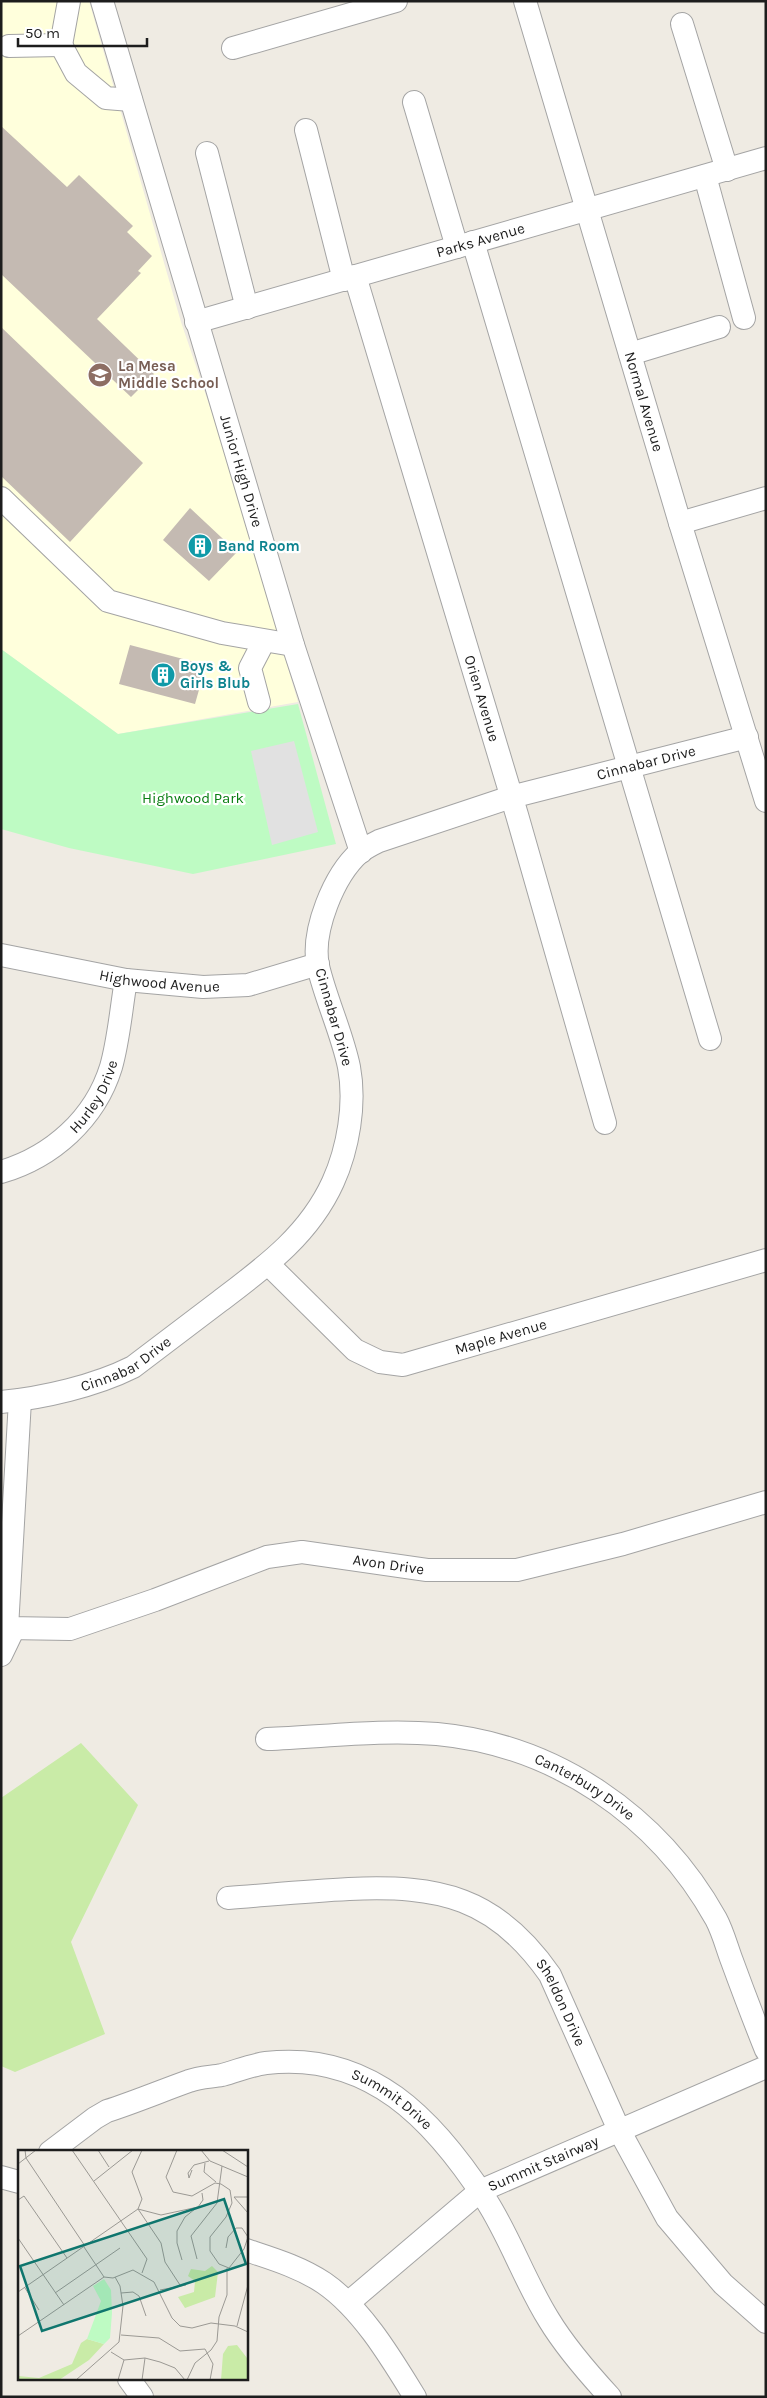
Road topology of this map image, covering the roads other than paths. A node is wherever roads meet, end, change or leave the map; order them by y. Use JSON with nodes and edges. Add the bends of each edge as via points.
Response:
{"nodes":[{"id":1,"x":69,"y":1,"type":"edge"},
{"id":2,"x":102,"y":1,"type":"edge"},
{"id":3,"x":396,"y":1,"type":"edge"},
{"id":4,"x":525,"y":1,"type":"edge"},
{"id":5,"x":682,"y":24,"type":"dead end"},
{"id":6,"x":61,"y":45,"type":"junction"},
{"id":7,"x":9,"y":46,"type":"dead end"},
{"id":8,"x":233,"y":48,"type":"dead end"},
{"id":9,"x":131,"y":100,"type":"junction"},
{"id":10,"x":414,"y":102,"type":"dead end"},
{"id":11,"x":306,"y":130,"type":"dead end"},
{"id":12,"x":206,"y":153,"type":"dead end"},
{"id":13,"x":766,"y":158,"type":"edge"},
{"id":14,"x":727,"y":170,"type":"junction"},
{"id":15,"x":705,"y":176,"type":"junction"},
{"id":16,"x":588,"y":211,"type":"junction"},
{"id":17,"x":465,"y":244,"type":"junction"},
{"id":18,"x":350,"y":278,"type":"junction"},
{"id":19,"x":247,"y":308,"type":"junction"},
{"id":20,"x":744,"y":318,"type":"dead end"},
{"id":21,"x":196,"y":322,"type":"junction"},
{"id":22,"x":719,"y":327,"type":"dead end"},
{"id":23,"x":630,"y":354,"type":"junction"},
{"id":24,"x":1,"y":498,"type":"edge"},
{"id":25,"x":766,"y":498,"type":"edge"},
{"id":26,"x":680,"y":524,"type":"junction"},
{"id":27,"x":264,"y":641,"type":"junction"},
{"id":28,"x":293,"y":645,"type":"junction"},
{"id":29,"x":259,"y":702,"type":"dead end"},
{"id":30,"x":754,"y":746,"type":"edge"},
{"id":31,"x":628,"y":766,"type":"junction"},
{"id":32,"x":511,"y":797,"type":"junction"},
{"id":33,"x":766,"y":801,"type":"edge"},
{"id":34,"x":361,"y":852,"type":"junction"},
{"id":35,"x":1,"y":955,"type":"edge"},
{"id":36,"x":318,"y":964,"type":"junction"},
{"id":37,"x":126,"y":980,"type":"junction"},
{"id":38,"x":710,"y":1039,"type":"dead end"},
{"id":39,"x":604,"y":1123,"type":"dead end"},
{"id":40,"x":1,"y":1172,"type":"edge"},
{"id":41,"x":766,"y":1260,"type":"edge"},
{"id":42,"x":268,"y":1264,"type":"junction"},
{"id":43,"x":10,"y":1401,"type":"edge"},
{"id":44,"x":766,"y":1502,"type":"edge"},
{"id":45,"x":14,"y":1628,"type":"junction"},
{"id":46,"x":1,"y":1655,"type":"edge"},
{"id":47,"x":267,"y":1739,"type":"dead end"},
{"id":48,"x":228,"y":1898,"type":"dead end"},
{"id":49,"x":766,"y":2050,"type":"edge"},
{"id":50,"x":766,"y":2067,"type":"edge"},
{"id":51,"x":619,"y":2130,"type":"junction"},
{"id":52,"x":53,"y":2150,"type":"edge"},
{"id":53,"x":1,"y":2178,"type":"edge"},
{"id":54,"x":18,"y":2182,"type":"edge"},
{"id":55,"x":480,"y":2191,"type":"junction"},
{"id":56,"x":248,"y":2251,"type":"edge"},
{"id":57,"x":348,"y":2303,"type":"junction"},
{"id":58,"x":766,"y":2322,"type":"edge"},
{"id":59,"x":130,"y":2380,"type":"edge"},
{"id":60,"x":142,"y":2397,"type":"edge"},
{"id":61,"x":416,"y":2397,"type":"edge"},
{"id":62,"x":610,"y":2397,"type":"edge"}],
"edges":[{"from":1,"to":6,"type":"street"},
{"from":2,"to":9,"type":"street","name":"Junior High Drive"},
{"from":3,"to":8,"type":"street"},
{"from":4,"to":16,"type":"street","name":"Normal Avenue"},
{"from":5,"to":14,"type":"street"},
{"from":6,"to":7,"type":"street"},
{"from":6,"to":9,"type":"street","via":[[76,73],[106,98]]},
{"from":9,"to":21,"type":"street","name":"Junior High Drive"},
{"from":10,"to":17,"type":"street"},
{"from":11,"to":18,"type":"street","name":"Orien Avenue"},
{"from":12,"to":19,"type":"street"},
{"from":13,"to":14,"type":"street","name":"Parks Avenue"},
{"from":14,"to":15,"type":"street","name":"Parks Avenue"},
{"from":15,"to":16,"type":"street","name":"Parks Avenue"},
{"from":15,"to":20,"type":"street"},
{"from":16,"to":17,"type":"street","name":"Parks Avenue"},
{"from":16,"to":23,"type":"street","name":"Normal Avenue"},
{"from":17,"to":18,"type":"street","name":"Parks Avenue"},
{"from":17,"to":31,"type":"street"},
{"from":18,"to":19,"type":"street","name":"Parks Avenue"},
{"from":18,"to":32,"type":"street","name":"Orien Avenue"},
{"from":19,"to":21,"type":"street","name":"Parks Avenue"},
{"from":21,"to":28,"type":"street","name":"Junior High Drive"},
{"from":22,"to":23,"type":"street"},
{"from":23,"to":26,"type":"street","name":"Normal Avenue"},
{"from":24,"to":27,"type":"street","via":[[108,600],[222,633]]},
{"from":25,"to":26,"type":"street"},
{"from":26,"to":30,"type":"street","name":"Normal Avenue"},
{"from":27,"to":28,"type":"street"},
{"from":27,"to":29,"type":"street","via":[[250,668]]},
{"from":28,"to":34,"type":"street","name":"Junior High Drive"},
{"from":30,"to":31,"type":"street","name":"Cinnabar Drive"},
{"from":30,"to":33,"type":"street","name":"Normal Avenue"},
{"from":31,"to":32,"type":"street","name":"Cinnabar Drive"},
{"from":31,"to":38,"type":"street"},
{"from":32,"to":34,"type":"street","name":"Cinnabar Drive","via":[[379,841]]},
{"from":32,"to":39,"type":"street","name":"Orien Avenue"},
{"from":34,"to":36,"type":"street","name":"Cinnabar Drive","via":[[345,870],[328,903],[322,923]]},
{"from":35,"to":37,"type":"street","name":"Highwood Avenue"},
{"from":36,"to":37,"type":"street","name":"Highwood Avenue","via":[[248,986],[203,988]]},
{"from":36,"to":42,"type":"street","name":"Cinnabar Drive","via":[[349,1067],[347,1136],[334,1181],[323,1202],[296,1239]]},
{"from":37,"to":40,"type":"street","name":"Hurley Drive","via":[[113,1059],[96,1100],[62,1141],[31,1161]]},
{"from":41,"to":42,"type":"street","name":"Maple Avenue","via":[[403,1365],[380,1362],[355,1350]]},
{"from":42,"to":43,"type":"street","name":"Cinnabar Drive","via":[[133,1367],[112,1378]]},
{"from":43,"to":45,"type":"street","via":[[7,1628]]},
{"from":44,"to":45,"type":"street","name":"Avon Drive","via":[[623,1544],[517,1570],[427,1570],[302,1552],[267,1557],[70,1629]]},
{"from":45,"to":46,"type":"street"},
{"from":47,"to":49,"type":"street","name":"Canterbury Drive","via":[[409,1733],[464,1738],[518,1751],[593,1787],[616,1802],[678,1862],[716,1920]]},
{"from":48,"to":51,"type":"street","name":"Sheldon Drive","via":[[407,1888],[449,1896],[488,1914],[523,1941],[550,1975]]},
{"from":50,"to":51,"type":"street","name":"Summit Stairway"},
{"from":51,"to":55,"type":"street","name":"Summit Stairway"},
{"from":51,"to":58,"type":"street","name":"Sheldon Drive","via":[[667,2218],[723,2284]]},
{"from":52,"to":55,"type":"street","name":"Summit Drive","via":[[108,2111],[191,2080],[264,2064],[308,2063],[351,2073],[378,2084],[402,2100],[446,2145]]},
{"from":53,"to":54,"type":"street"},
{"from":55,"to":57,"type":"street","name":"Summit Stairway"},
{"from":55,"to":62,"type":"street","name":"Summit Drive","via":[[548,2319],[574,2358]]},
{"from":56,"to":57,"type":"street","via":[[290,2264],[324,2283]]},
{"from":57,"to":61,"type":"street","via":[[386,2350]]},
{"from":59,"to":60,"type":"street"}]}
